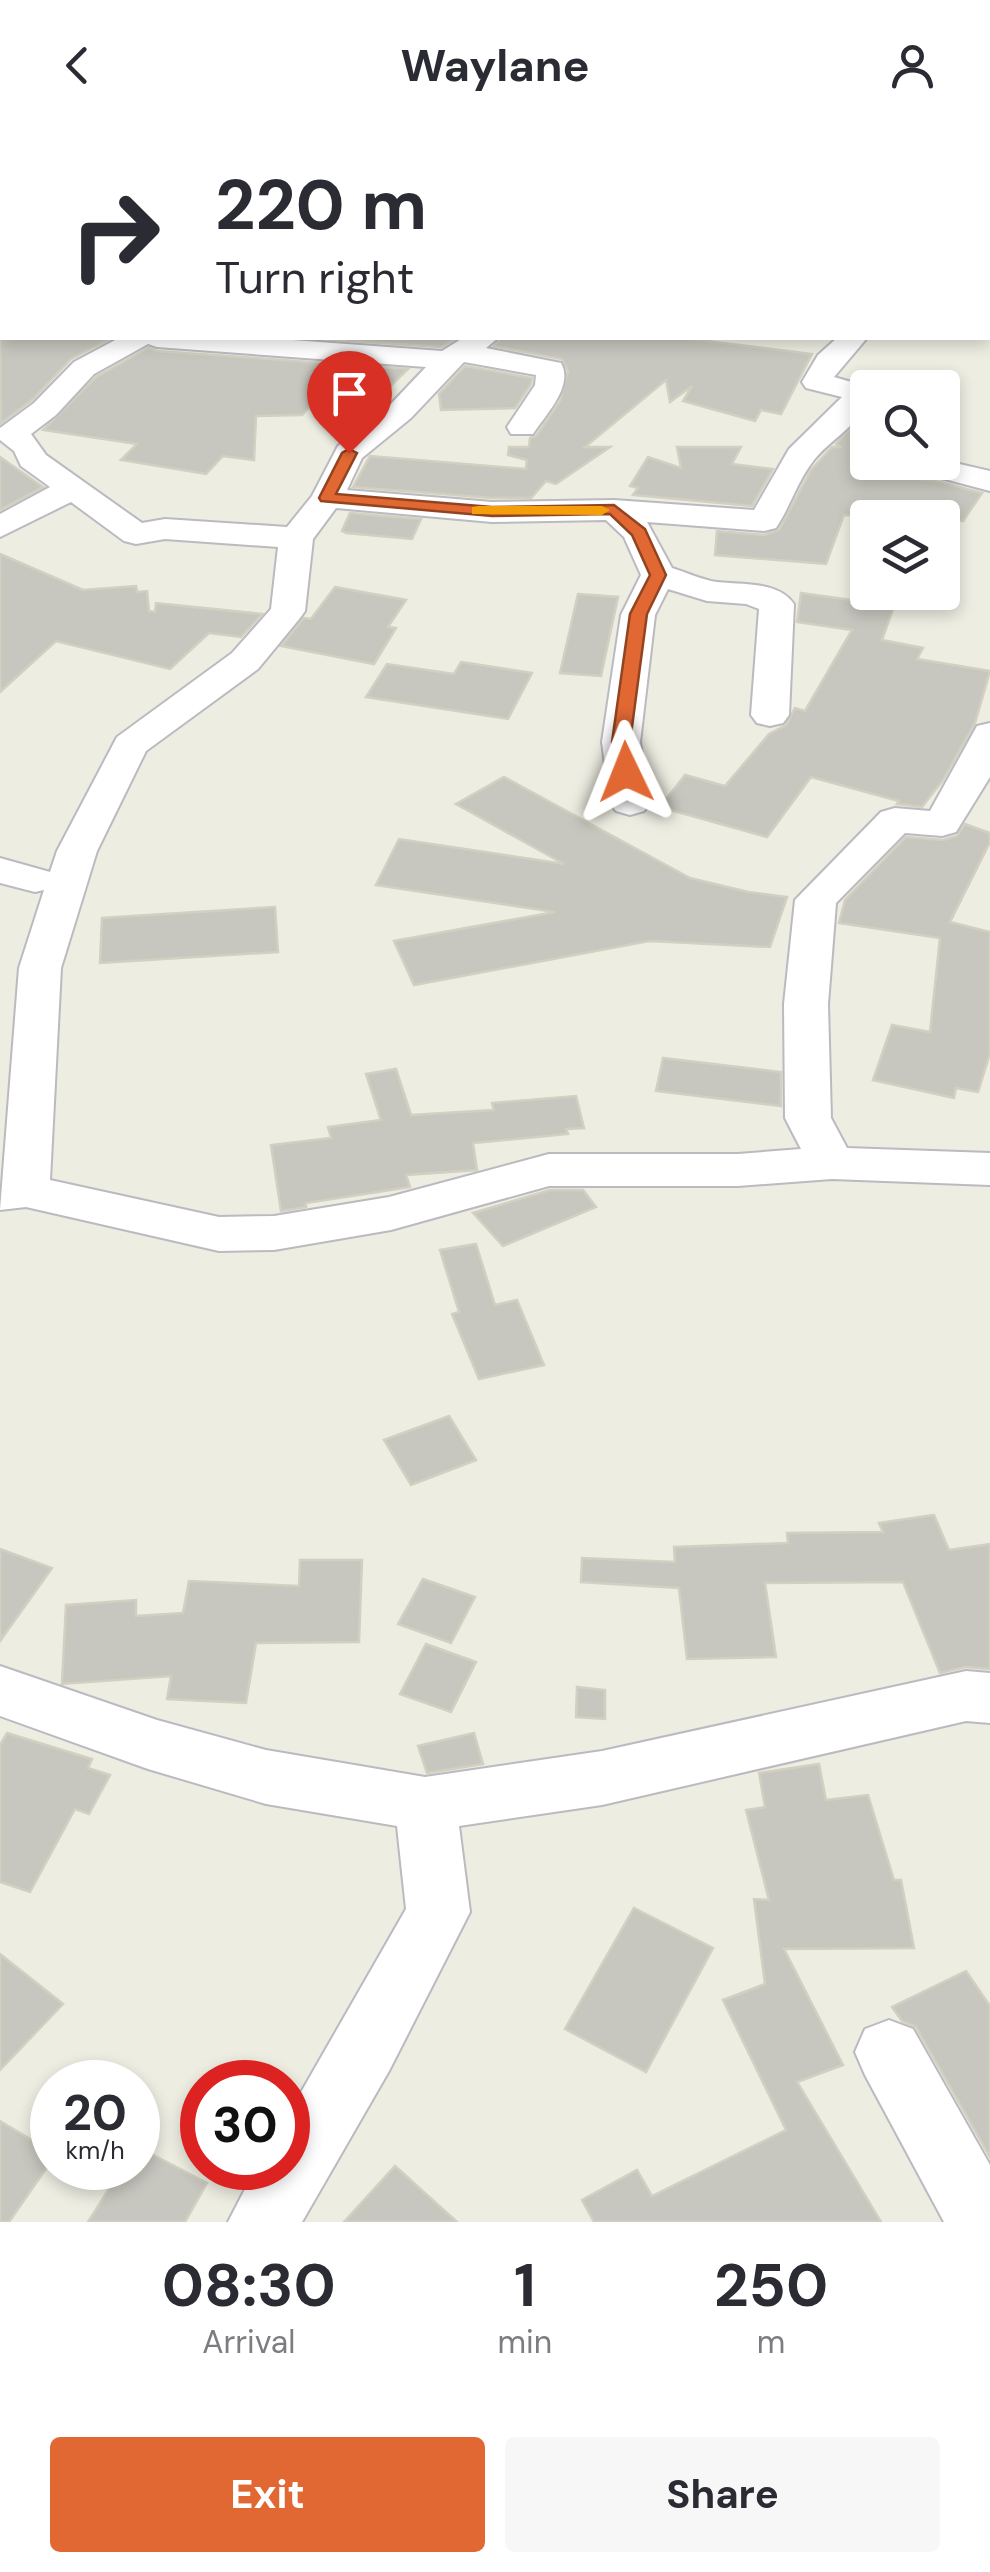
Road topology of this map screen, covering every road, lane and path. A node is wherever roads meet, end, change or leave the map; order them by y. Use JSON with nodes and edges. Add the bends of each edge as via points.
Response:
{"nodes":[{"id":1,"x":135,"y":340,"type":"edge"},
{"id":2,"x":208,"y":340,"type":"edge"},
{"id":3,"x":851,"y":340,"type":"edge"},
{"id":4,"x":463,"y":350,"type":"edge"},
{"id":5,"x":522,"y":427,"type":"dead end"},
{"id":6,"x":6,"y":434,"type":"edge"},
{"id":7,"x":800,"y":456,"type":"junction"},
{"id":8,"x":850,"y":460,"type":"edge"},
{"id":9,"x":960,"y":474,"type":"edge"},
{"id":10,"x":990,"y":482,"type":"edge"},
{"id":11,"x":71,"y":489,"type":"junction"},
{"id":12,"x":327,"y":498,"type":"junction"},
{"id":13,"x":614,"y":510,"type":"junction"},
{"id":14,"x":0,"y":527,"type":"edge"},
{"id":15,"x":296,"y":538,"type":"junction"},
{"id":16,"x":658,"y":575,"type":"junction"},
{"id":17,"x":770,"y":716,"type":"dead end"},
{"id":18,"x":990,"y":734,"type":"edge"},
{"id":19,"x":630,"y":803,"type":"dead end"},
{"id":20,"x":832,"y":1163,"type":"junction"},
{"id":21,"x":990,"y":1169,"type":"edge"},
{"id":22,"x":13,"y":1192,"type":"edge"},
{"id":23,"x":0,"y":1692,"type":"edge"},
{"id":24,"x":990,"y":1698,"type":"edge"},
{"id":25,"x":425,"y":1804,"type":"junction"},
{"id":26,"x":890,"y":2052,"type":"dead end"},
{"id":27,"x":262,"y":2222,"type":"edge"},
{"id":28,"x":983,"y":2222,"type":"edge"}],
"edges":[{"from":1,"to":6,"type":"street","via":[[84,368],[25,427]]},
{"from":2,"to":4,"type":"street"},
{"from":3,"to":7,"type":"street","via":[[816,382],[861,392]]},
{"from":4,"to":5,"type":"street","via":[[551,369],[550,385]]},
{"from":4,"to":12,"type":"street","via":[[349,453]]},
{"from":6,"to":11,"type":"street"},
{"from":7,"to":8,"type":"street"},
{"from":7,"to":13,"type":"street","via":[[764,521]]},
{"from":9,"to":10,"type":"street"},
{"from":11,"to":14,"type":"street"},
{"from":11,"to":15,"type":"street","via":[[136,534]]},
{"from":12,"to":13,"type":"street","via":[[492,512]]},
{"from":12,"to":15,"type":"street"},
{"from":13,"to":16,"type":"street","via":[[639,533]]},
{"from":15,"to":22,"type":"street","via":[[288,611],[245,660],[130,745],[77,851],[40,968]]},
{"from":16,"to":17,"type":"street","via":[[777,604]]},
{"from":16,"to":19,"type":"street","via":[[638,614],[621,742]]},
{"from":18,"to":20,"type":"street","via":[[982,764],[942,824],[896,820],[816,900],[806,1004],[808,1118]]},
{"from":20,"to":21,"type":"street"},
{"from":20,"to":22,"type":"street","via":[[549,1170],[391,1214],[274,1233],[218,1234]]},
{"from":23,"to":25,"type":"street","via":[[266,1778]]},
{"from":24,"to":25,"type":"street","via":[[966,1696],[602,1778]]},
{"from":25,"to":27,"type":"street","via":[[438,1912]]},
{"from":26,"to":28,"type":"street"}]}
